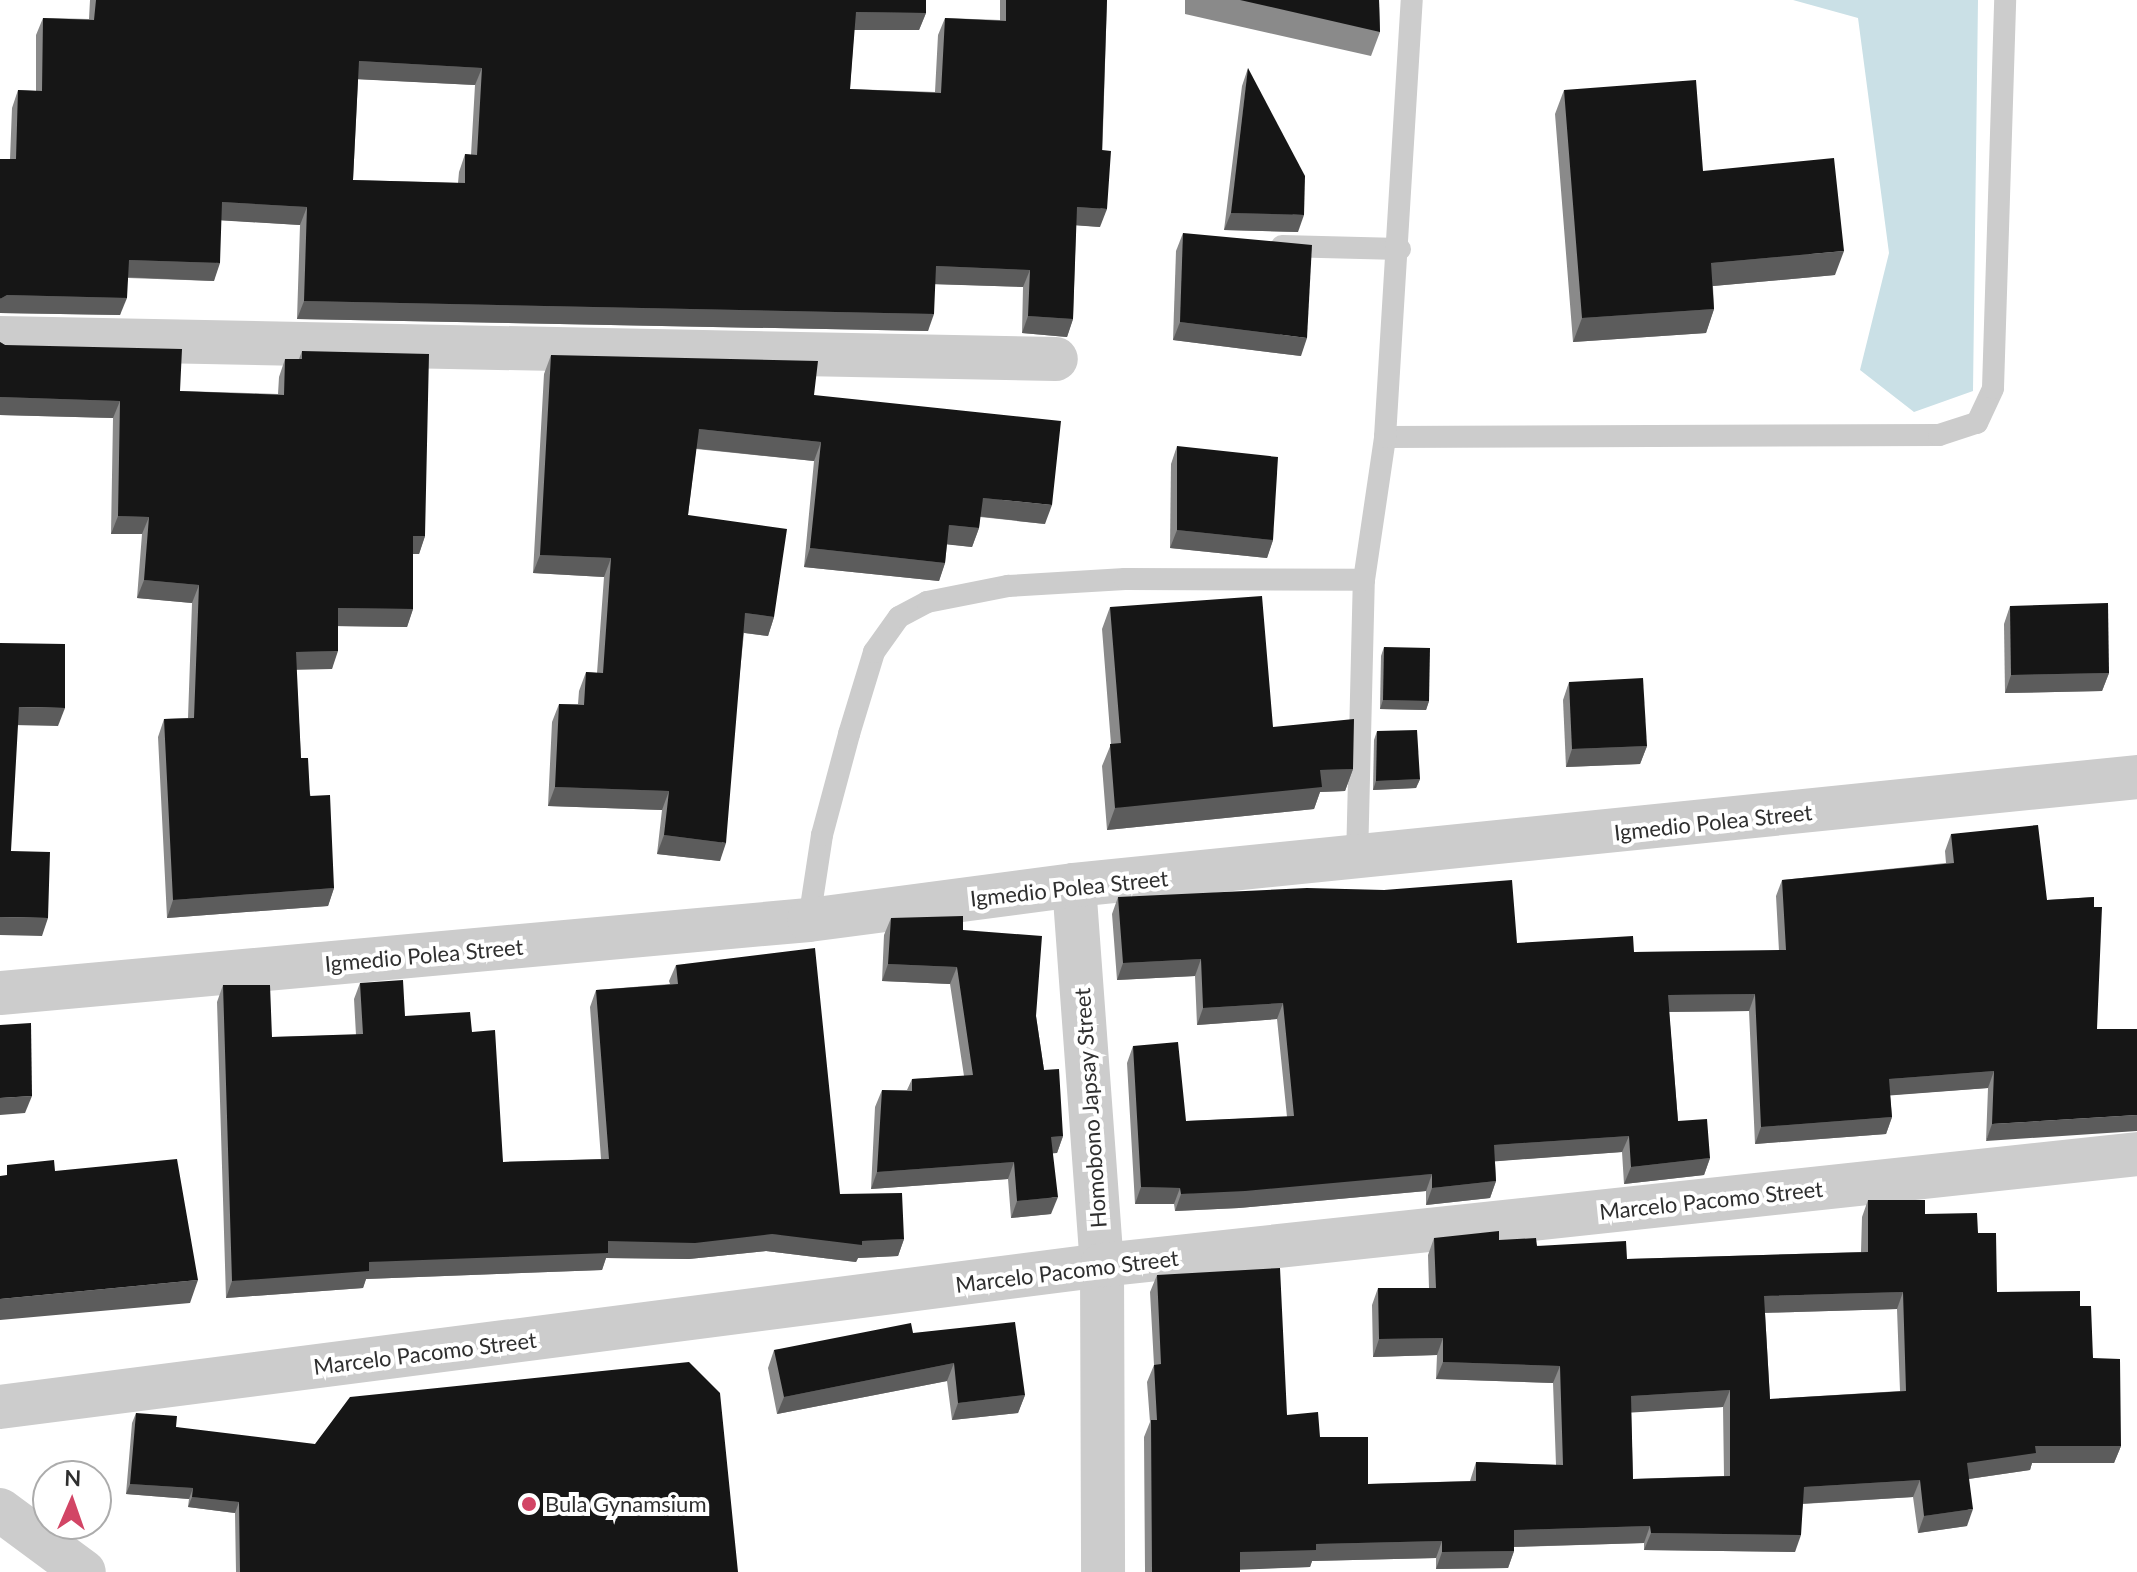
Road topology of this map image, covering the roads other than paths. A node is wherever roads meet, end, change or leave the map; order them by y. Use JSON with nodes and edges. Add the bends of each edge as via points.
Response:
{"nodes":[{"id":1,"x":1412,"y":0,"type":"edge"},
{"id":2,"x":2005,"y":0,"type":"edge"},
{"id":3,"x":1261,"y":245,"type":"edge"},
{"id":4,"x":1400,"y":249,"type":"junction"},
{"id":5,"x":0,"y":338,"type":"edge"},
{"id":6,"x":1056,"y":359,"type":"dead end"},
{"id":7,"x":1385,"y":437,"type":"junction"},
{"id":8,"x":1364,"y":580,"type":"junction"},
{"id":9,"x":2137,"y":777,"type":"edge"},
{"id":10,"x":1357,"y":860,"type":"junction"},
{"id":11,"x":1074,"y":885,"type":"junction"},
{"id":12,"x":809,"y":920,"type":"junction"},
{"id":13,"x":0,"y":993,"type":"edge"},
{"id":14,"x":2137,"y":1154,"type":"edge"},
{"id":15,"x":1102,"y":1265,"type":"junction"},
{"id":16,"x":0,"y":1407,"type":"edge"},
{"id":17,"x":0,"y":1510,"type":"edge"},
{"id":18,"x":84,"y":1572,"type":"edge"},
{"id":19,"x":1103,"y":1572,"type":"edge"}],
"edges":[{"from":1,"to":4,"type":"lane"},
{"from":2,"to":7,"type":"lane","via":[[1993,388],[1977,423],[1939,435]]},
{"from":3,"to":4,"type":"lane"},
{"from":4,"to":7,"type":"lane"},
{"from":5,"to":6,"type":"street"},
{"from":7,"to":8,"type":"lane"},
{"from":8,"to":10,"type":"lane"},
{"from":8,"to":12,"type":"lane","via":[[1125,579],[1008,586],[927,602],[899,617],[874,652],[849,734],[822,835]]},
{"from":9,"to":10,"type":"street","name":"Igmedio Polea Street"},
{"from":10,"to":11,"type":"street","name":"Igmedio Polea Street"},
{"from":11,"to":12,"type":"street","name":"Igmedio Polea Street"},
{"from":11,"to":15,"type":"street","name":"Homobono Japsay Street"},
{"from":12,"to":13,"type":"street","name":"Igmedio Polea Street"},
{"from":14,"to":15,"type":"street","name":"Marcelo Pacomo Street"},
{"from":15,"to":16,"type":"street","name":"Marcelo Pacomo Street"},
{"from":15,"to":19,"type":"street","name":"Homobono Japsay Street"},
{"from":17,"to":18,"type":"street"}]}
